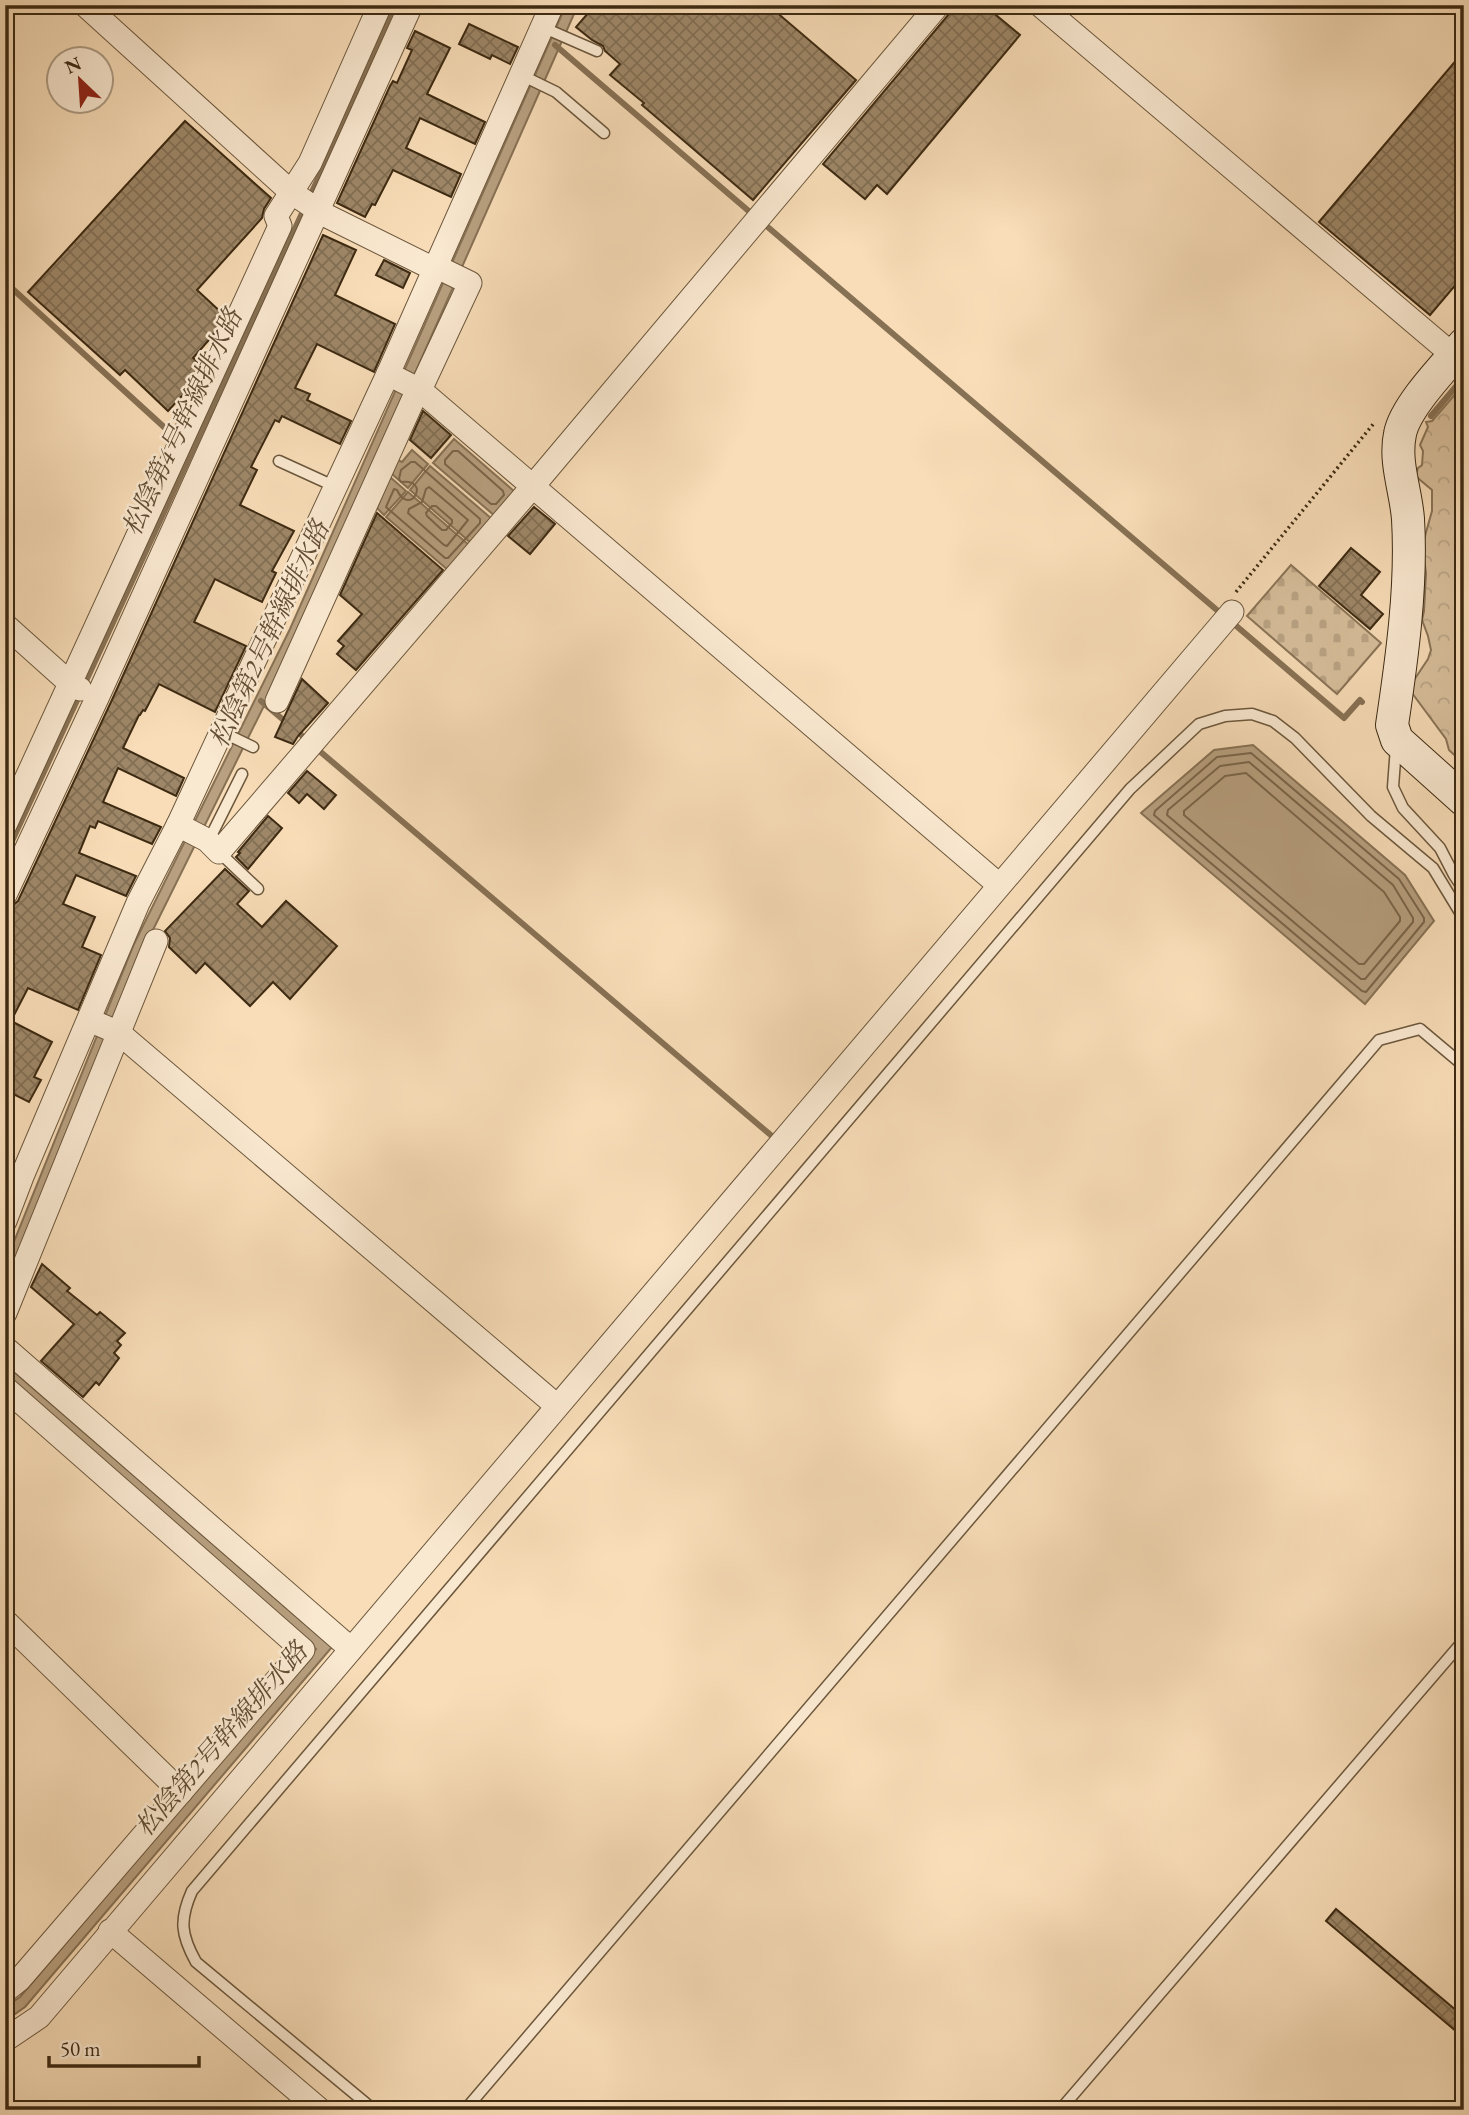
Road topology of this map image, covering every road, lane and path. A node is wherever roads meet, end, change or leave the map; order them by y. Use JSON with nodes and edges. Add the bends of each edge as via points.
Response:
{"nodes":[{"id":1,"x":85,"y":5,"type":"edge"},
{"id":2,"x":380,"y":5,"type":"edge"},
{"id":3,"x":411,"y":5,"type":"edge"},
{"id":4,"x":552,"y":5,"type":"edge"},
{"id":5,"x":938,"y":5,"type":"edge"},
{"id":6,"x":1040,"y":5,"type":"edge"},
{"id":7,"x":546,"y":28,"type":"junction"},
{"id":8,"x":597,"y":51,"type":"dead end"},
{"id":9,"x":522,"y":76,"type":"junction"},
{"id":10,"x":604,"y":133,"type":"dead end"},
{"id":11,"x":305,"y":202,"type":"junction"},
{"id":12,"x":437,"y":268,"type":"junction"},
{"id":13,"x":1459,"y":350,"type":"edge"},
{"id":14,"x":391,"y":375,"type":"junction"},
{"id":15,"x":417,"y":389,"type":"junction"},
{"id":16,"x":1378,"y":419,"type":"dead end"},
{"id":17,"x":279,"y":461,"type":"dead end"},
{"id":18,"x":533,"y":486,"type":"junction"},
{"id":19,"x":336,"y":487,"type":"junction"},
{"id":20,"x":287,"y":603,"type":"junction"},
{"id":21,"x":1232,"y":612,"type":"joint"},
{"id":22,"x":314,"y":615,"type":"junction"},
{"id":23,"x":5,"y":625,"type":"edge"},
{"id":24,"x":255,"y":672,"type":"junction"},
{"id":25,"x":84,"y":690,"type":"junction"},
{"id":26,"x":226,"y":734,"type":"junction"},
{"id":27,"x":1397,"y":740,"type":"junction"},
{"id":28,"x":252,"y":746,"type":"dead end"},
{"id":29,"x":242,"y":774,"type":"dead end"},
{"id":30,"x":1464,"y":800,"type":"edge"},
{"id":31,"x":5,"y":825,"type":"edge"},
{"id":32,"x":181,"y":827,"type":"junction"},
{"id":33,"x":211,"y":845,"type":"junction"},
{"id":34,"x":999,"y":885,"type":"junction"},
{"id":35,"x":258,"y":889,"type":"dead end"},
{"id":36,"x":1464,"y":890,"type":"edge"},
{"id":37,"x":5,"y":895,"type":"edge"},
{"id":38,"x":1464,"y":919,"type":"edge"},
{"id":39,"x":156,"y":941,"type":"dead end"},
{"id":40,"x":104,"y":1026,"type":"junction"},
{"id":41,"x":1464,"y":1066,"type":"edge"},
{"id":42,"x":5,"y":1221,"type":"edge"},
{"id":43,"x":5,"y":1313,"type":"edge"},
{"id":44,"x":5,"y":1348,"type":"edge"},
{"id":45,"x":5,"y":1388,"type":"edge"},
{"id":46,"x":557,"y":1406,"type":"junction"},
{"id":47,"x":5,"y":1621,"type":"edge"},
{"id":48,"x":1464,"y":1640,"type":"edge"},
{"id":49,"x":351,"y":1649,"type":"junction"},
{"id":50,"x":181,"y":1792,"type":"junction"},
{"id":51,"x":110,"y":1931,"type":"junction"},
{"id":52,"x":16,"y":1985,"type":"edge"},
{"id":53,"x":46,"y":2002,"type":"junction"},
{"id":54,"x":5,"y":2040,"type":"edge"},
{"id":55,"x":320,"y":2110,"type":"edge"},
{"id":56,"x":373,"y":2110,"type":"edge"},
{"id":57,"x":465,"y":2110,"type":"edge"},
{"id":58,"x":1060,"y":2110,"type":"edge"}],
"edges":[{"from":1,"to":11,"type":"street"},
{"from":2,"to":11,"type":"street","via":[[310,163]]},
{"from":3,"to":11,"type":"street"},
{"from":4,"to":7,"type":"street"},
{"from":5,"to":18,"type":"street"},
{"from":6,"to":13,"type":"street"},
{"from":7,"to":8,"type":"lane"},
{"from":7,"to":9,"type":"street"},
{"from":9,"to":10,"type":"lane","via":[[556,92]]},
{"from":9,"to":12,"type":"street"},
{"from":11,"to":12,"type":"street"},
{"from":11,"to":25,"type":"street"},
{"from":11,"to":25,"type":"street","via":[[276,216],[280,226]]},
{"from":12,"to":14,"type":"street"},
{"from":12,"to":15,"type":"street","via":[[470,283]]},
{"from":13,"to":27,"type":"street","via":[[1408,413],[1399,435],[1408,517],[1405,618],[1392,725]]},
{"from":14,"to":15,"type":"street"},
{"from":14,"to":19,"type":"street"},
{"from":15,"to":18,"type":"street"},
{"from":15,"to":22,"type":"street"},
{"from":16,"to":21,"type":"path","via":[[1237,590]]},
{"from":17,"to":19,"type":"lane"},
{"from":18,"to":33,"type":"street"},
{"from":18,"to":34,"type":"street"},
{"from":19,"to":20,"type":"street"},
{"from":20,"to":22,"type":"street"},
{"from":20,"to":24,"type":"street"},
{"from":21,"to":34,"type":"street"},
{"from":22,"to":24,"type":"street","via":[[281,691]]},
{"from":23,"to":25,"type":"street"},
{"from":24,"to":26,"type":"street"},
{"from":25,"to":31,"type":"street"},
{"from":25,"to":37,"type":"street"},
{"from":26,"to":28,"type":"lane"},
{"from":26,"to":32,"type":"street"},
{"from":27,"to":30,"type":"street"},
{"from":27,"to":36,"type":"lane","via":[[1393,787],[1402,808],[1440,848]]},
{"from":29,"to":33,"type":"lane"},
{"from":32,"to":33,"type":"street"},
{"from":32,"to":40,"type":"street","via":[[138,904]]},
{"from":33,"to":35,"type":"lane"},
{"from":34,"to":46,"type":"street"},
{"from":38,"to":56,"type":"lane","via":[[1433,868],[1371,816],[1273,721],[1252,713],[1199,724],[1130,789],[192,1891],[184,1908],[183,1927],[196,1962]]},
{"from":39,"to":40,"type":"street"},
{"from":40,"to":42,"type":"street"},
{"from":40,"to":43,"type":"street"},
{"from":40,"to":46,"type":"street"},
{"from":41,"to":57,"type":"lane","via":[[1420,1029],[1379,1040]]},
{"from":44,"to":49,"type":"street"},
{"from":45,"to":50,"type":"street","via":[[303,1650]]},
{"from":46,"to":49,"type":"street"},
{"from":47,"to":50,"type":"street"},
{"from":48,"to":58,"type":"lane"},
{"from":49,"to":51,"type":"street"},
{"from":50,"to":52,"type":"street"},
{"from":51,"to":53,"type":"street"},
{"from":51,"to":55,"type":"street"},
{"from":52,"to":53,"type":"street"},
{"from":53,"to":54,"type":"street","via":[[39,2017]]}]}
